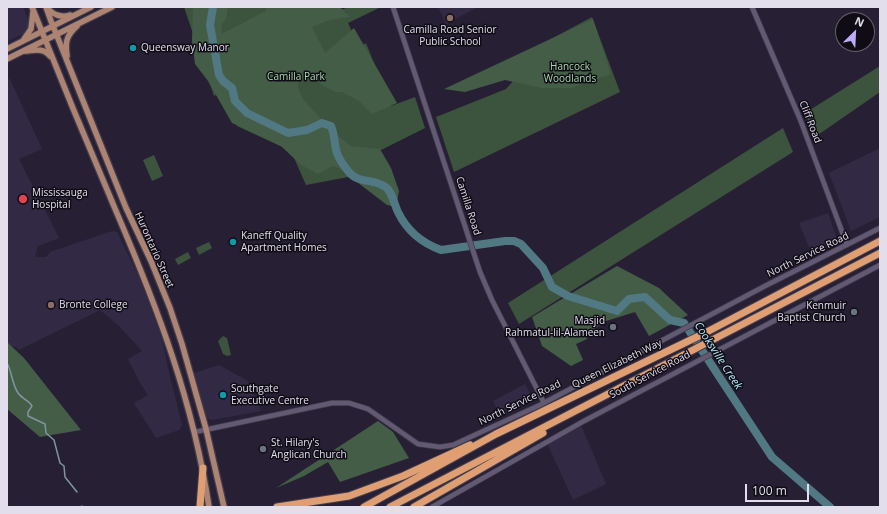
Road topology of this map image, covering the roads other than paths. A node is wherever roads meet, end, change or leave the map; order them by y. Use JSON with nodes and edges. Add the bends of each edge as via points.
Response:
{"nodes":[{"id":1,"x":47,"y":7,"type":"edge"},
{"id":2,"x":112,"y":7,"type":"edge"},
{"id":3,"x":393,"y":7,"type":"edge"},
{"id":4,"x":752,"y":7,"type":"edge"},
{"id":5,"x":32,"y":8,"type":"edge"},
{"id":6,"x":89,"y":8,"type":"edge"},
{"id":7,"x":81,"y":22,"type":"junction"},
{"id":8,"x":52,"y":26,"type":"junction"},
{"id":9,"x":42,"y":31,"type":"junction"},
{"id":10,"x":56,"y":34,"type":"junction"},
{"id":11,"x":45,"y":39,"type":"junction"},
{"id":12,"x":21,"y":42,"type":"junction"},
{"id":13,"x":7,"y":49,"type":"edge"},
{"id":14,"x":19,"y":52,"type":"junction"},
{"id":15,"x":7,"y":59,"type":"edge"},
{"id":16,"x":55,"y":62,"type":"junction"},
{"id":17,"x":69,"y":65,"type":"junction"},
{"id":18,"x":880,"y":228,"type":"edge"},
{"id":19,"x":880,"y":241,"type":"edge"},
{"id":20,"x":847,"y":245,"type":"junction"},
{"id":21,"x":880,"y":253,"type":"edge"},
{"id":22,"x":880,"y":265,"type":"edge"},
{"id":23,"x":544,"y":403,"type":"junction"},
{"id":24,"x":567,"y":417,"type":"junction"},
{"id":25,"x":206,"y":429,"type":"junction"},
{"id":26,"x":195,"y":432,"type":"junction"},
{"id":27,"x":496,"y":434,"type":"junction"},
{"id":28,"x":203,"y":468,"type":"junction"},
{"id":29,"x":200,"y":507,"type":"edge"},
{"id":30,"x":209,"y":507,"type":"edge"},
{"id":31,"x":224,"y":507,"type":"edge"},
{"id":32,"x":277,"y":507,"type":"edge"},
{"id":33,"x":364,"y":507,"type":"edge"},
{"id":34,"x":390,"y":507,"type":"edge"},
{"id":35,"x":414,"y":507,"type":"edge"},
{"id":36,"x":432,"y":507,"type":"edge"}],
"edges":[{"from":1,"to":6,"type":"main road","via":[[54,14],[63,16]]},
{"from":1,"to":8,"type":"main road","name":"Hurontario Street"},
{"from":2,"to":7,"type":"main road"},
{"from":3,"to":23,"type":"street","name":"Camilla Road","via":[[474,254],[492,300]]},
{"from":4,"to":20,"type":"street","name":"Cliff Road","via":[[800,119]]},
{"from":5,"to":9,"type":"main road","name":"Hurontario Street"},
{"from":5,"to":12,"type":"main road","via":[[31,29]]},
{"from":6,"to":8,"type":"main road"},
{"from":7,"to":10,"type":"main road"},
{"from":7,"to":17,"type":"main road","via":[[70,32],[66,40]]},
{"from":8,"to":9,"type":"main road"},
{"from":8,"to":10,"type":"main road","name":"Hurontario Street"},
{"from":9,"to":11,"type":"main road","name":"Hurontario Street"},
{"from":9,"to":12,"type":"main road"},
{"from":10,"to":11,"type":"main road"},
{"from":10,"to":17,"type":"main road","name":"Hurontario Street"},
{"from":11,"to":14,"type":"main road"},
{"from":11,"to":16,"type":"main road","name":"Hurontario Street"},
{"from":12,"to":13,"type":"main road"},
{"from":14,"to":15,"type":"main road"},
{"from":14,"to":16,"type":"main road","via":[[42,50]]},
{"from":16,"to":26,"type":"main road","name":"Hurontario Street","via":[[147,286],[178,369]]},
{"from":17,"to":25,"type":"main road","name":"Hurontario Street","via":[[127,212],[163,290],[182,344]]},
{"from":18,"to":20,"type":"street","name":"North Service Road"},
{"from":19,"to":27,"type":"highway","name":"Queen Elizabeth Way","via":[[703,334]]},
{"from":20,"to":23,"type":"street","name":"North Service Road","via":[[695,322]]},
{"from":21,"to":24,"type":"highway"},
{"from":22,"to":36,"type":"street","name":"South Service Road","via":[[584,421]]},
{"from":23,"to":25,"type":"street","name":"North Service Road","via":[[465,440],[440,447],[418,444],[368,409],[349,403],[332,403]]},
{"from":24,"to":34,"type":"highway"},
{"from":24,"to":35,"type":"highway"},
{"from":25,"to":26,"type":"street","name":"North Service Road"},
{"from":25,"to":31,"type":"main road","name":"Hurontario Street"},
{"from":26,"to":28,"type":"main road","name":"Hurontario Street"},
{"from":27,"to":32,"type":"highway","via":[[403,476],[349,496]]},
{"from":27,"to":33,"type":"highway","name":"Queen Elizabeth Way"},
{"from":28,"to":29,"type":"highway"},
{"from":28,"to":30,"type":"main road","name":"Hurontario Street"}]}
